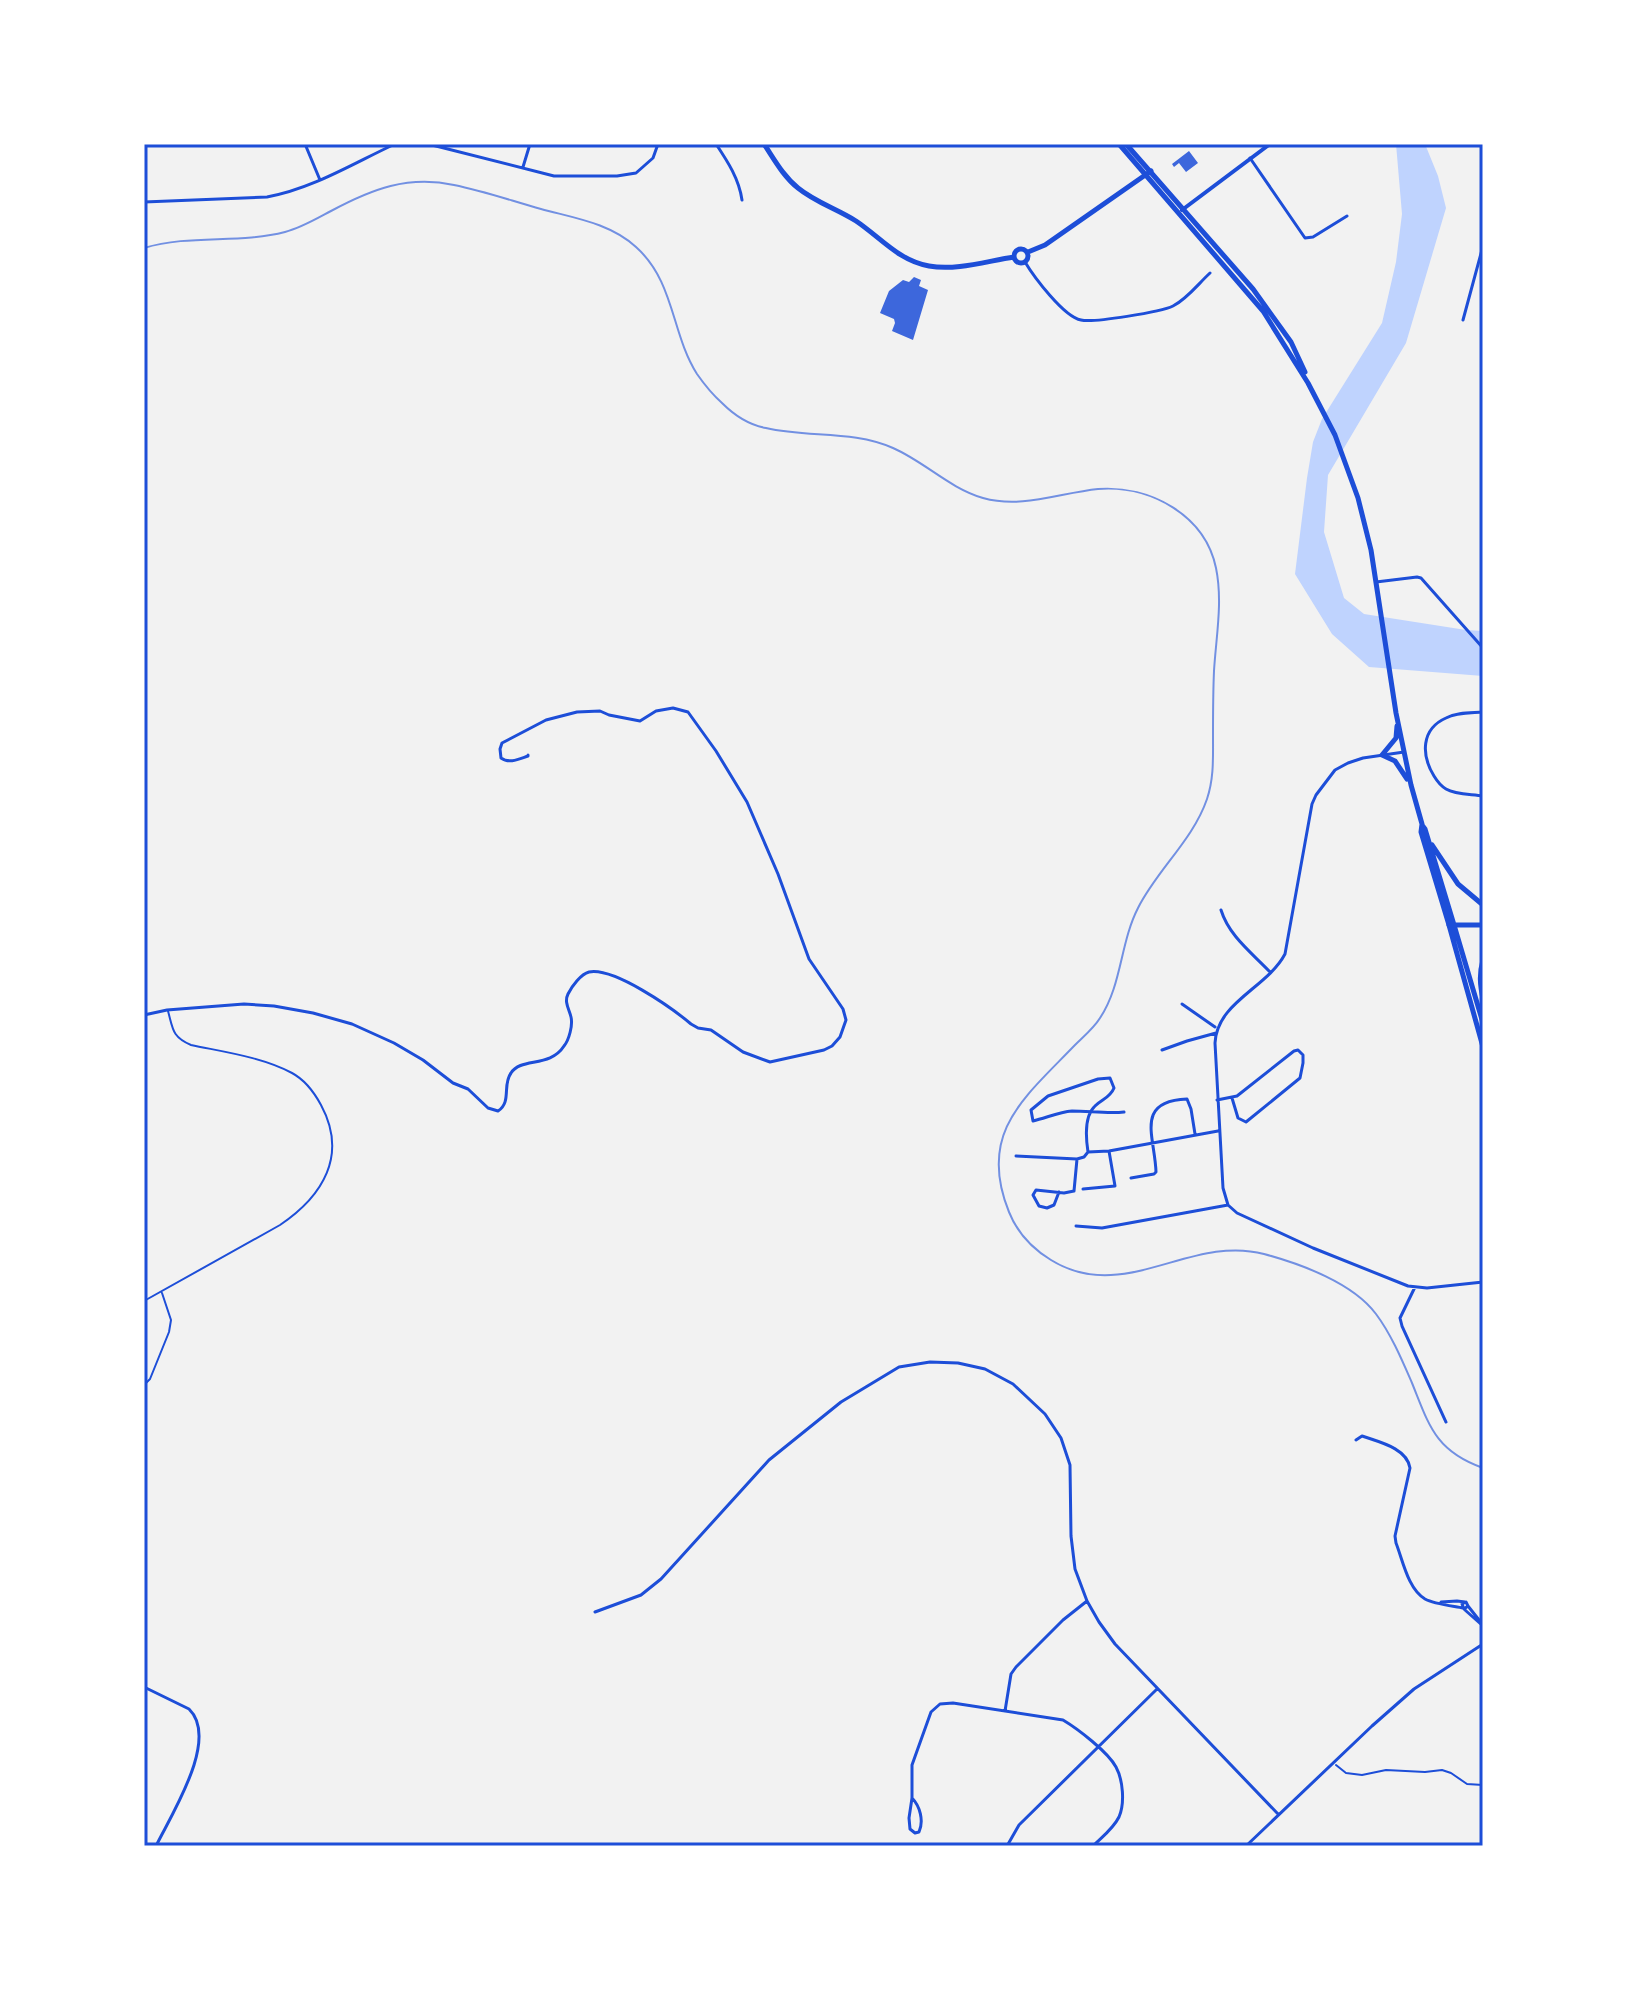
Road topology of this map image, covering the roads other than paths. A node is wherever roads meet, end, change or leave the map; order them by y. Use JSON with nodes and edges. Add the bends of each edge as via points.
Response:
{"nodes":[{"id":1,"x":305,"y":144,"type":"edge"},
{"id":2,"x":395,"y":144,"type":"edge"},
{"id":3,"x":428,"y":144,"type":"edge"},
{"id":4,"x":530,"y":144,"type":"edge"},
{"id":5,"x":658,"y":144,"type":"edge"},
{"id":6,"x":716,"y":144,"type":"edge"},
{"id":7,"x":764,"y":144,"type":"edge"},
{"id":8,"x":1119,"y":144,"type":"edge"},
{"id":9,"x":1126,"y":144,"type":"edge"},
{"id":10,"x":1270,"y":144,"type":"edge"},
{"id":11,"x":1250,"y":158,"type":"junction"},
{"id":12,"x":523,"y":168,"type":"junction"},
{"id":13,"x":1148,"y":173,"type":"junction"},
{"id":14,"x":320,"y":180,"type":"junction"},
{"id":15,"x":742,"y":200,"type":"dead end"},
{"id":16,"x":144,"y":202,"type":"edge"},
{"id":17,"x":1181,"y":210,"type":"junction"},
{"id":18,"x":1347,"y":216,"type":"dead end"},
{"id":19,"x":1483,"y":246,"type":"edge"},
{"id":20,"x":1028,"y":252,"type":"junction"},
{"id":21,"x":1014,"y":257,"type":"junction"},
{"id":22,"x":1025,"y":262,"type":"junction"},
{"id":23,"x":1210,"y":273,"type":"dead end"},
{"id":24,"x":1463,"y":320,"type":"dead end"},
{"id":25,"x":1376,"y":582,"type":"junction"},
{"id":26,"x":1483,"y":648,"type":"edge"},
{"id":27,"x":1483,"y":712,"type":"edge"},
{"id":28,"x":1396,"y":713,"type":"junction"},
{"id":29,"x":1404,"y":752,"type":"junction"},
{"id":30,"x":528,"y":755,"type":"dead end"},
{"id":31,"x":1382,"y":755,"type":"junction"},
{"id":32,"x":1411,"y":785,"type":"junction"},
{"id":33,"x":1483,"y":796,"type":"edge"},
{"id":34,"x":1422,"y":824,"type":"junction"},
{"id":35,"x":1429,"y":841,"type":"junction"},
{"id":36,"x":1483,"y":905,"type":"edge"},
{"id":37,"x":1221,"y":910,"type":"dead end"},
{"id":38,"x":1452,"y":925,"type":"junction"},
{"id":39,"x":1483,"y":925,"type":"edge"},
{"id":40,"x":1483,"y":960,"type":"edge"},
{"id":41,"x":1270,"y":972,"type":"junction"},
{"id":42,"x":1483,"y":999,"type":"edge"},
{"id":43,"x":1182,"y":1004,"type":"dead end"},
{"id":44,"x":167,"y":1010,"type":"junction"},
{"id":45,"x":144,"y":1015,"type":"edge"},
{"id":46,"x":1483,"y":1023,"type":"edge"},
{"id":47,"x":1216,"y":1031,"type":"junction"},
{"id":48,"x":1483,"y":1047,"type":"edge"},
{"id":49,"x":1162,"y":1050,"type":"dead end"},
{"id":50,"x":1232,"y":1098,"type":"junction"},
{"id":51,"x":1217,"y":1100,"type":"junction"},
{"id":52,"x":1124,"y":1112,"type":"dead end"},
{"id":53,"x":1089,"y":1113,"type":"junction"},
{"id":54,"x":1219,"y":1130,"type":"junction"},
{"id":55,"x":1195,"y":1134,"type":"junction"},
{"id":56,"x":1151,"y":1143,"type":"junction"},
{"id":57,"x":1109,"y":1151,"type":"junction"},
{"id":58,"x":1088,"y":1152,"type":"junction"},
{"id":59,"x":1016,"y":1156,"type":"dead end"},
{"id":60,"x":1077,"y":1159,"type":"junction"},
{"id":61,"x":1131,"y":1178,"type":"dead end"},
{"id":62,"x":1083,"y":1189,"type":"dead end"},
{"id":63,"x":1059,"y":1192,"type":"junction"},
{"id":64,"x":1228,"y":1205,"type":"junction"},
{"id":65,"x":1076,"y":1226,"type":"dead end"},
{"id":66,"x":1483,"y":1282,"type":"edge"},
{"id":67,"x":1415,"y":1287,"type":"junction"},
{"id":68,"x":162,"y":1292,"type":"junction"},
{"id":69,"x":144,"y":1301,"type":"edge"},
{"id":70,"x":144,"y":1385,"type":"edge"},
{"id":71,"x":1446,"y":1422,"type":"dead end"},
{"id":72,"x":1356,"y":1440,"type":"dead end"},
{"id":73,"x":1087,"y":1601,"type":"junction"},
{"id":74,"x":595,"y":1612,"type":"dead end"},
{"id":75,"x":1483,"y":1625,"type":"edge"},
{"id":76,"x":1483,"y":1644,"type":"edge"},
{"id":77,"x":1157,"y":1689,"type":"junction"},
{"id":78,"x":145,"y":1690,"type":"edge"},
{"id":79,"x":1005,"y":1711,"type":"junction"},
{"id":80,"x":1097,"y":1747,"type":"junction"},
{"id":81,"x":912,"y":1798,"type":"junction"},
{"id":82,"x":1278,"y":1814,"type":"junction"},
{"id":83,"x":156,"y":1846,"type":"edge"},
{"id":84,"x":1007,"y":1846,"type":"edge"},
{"id":85,"x":1093,"y":1846,"type":"edge"},
{"id":86,"x":1246,"y":1846,"type":"edge"}],
"edges":[{"from":1,"to":14,"type":"street"},
{"from":2,"to":14,"type":"street"},
{"from":3,"to":12,"type":"street"},
{"from":4,"to":12,"type":"street"},
{"from":5,"to":12,"type":"street","via":[[653,158],[636,173],[554,176]]},
{"from":6,"to":15,"type":"street","via":[[735,175]]},
{"from":7,"to":21,"type":"main road","via":[[798,188],[909,259],[950,266]]},
{"from":8,"to":13,"type":"main road"},
{"from":9,"to":13,"type":"main road"},
{"from":10,"to":11,"type":"street"},
{"from":11,"to":17,"type":"street"},
{"from":11,"to":18,"type":"street","via":[[1305,238]]},
{"from":13,"to":17,"type":"main road"},
{"from":13,"to":20,"type":"main road"},
{"from":14,"to":16,"type":"street","via":[[267,197]]},
{"from":17,"to":25,"type":"main road","via":[[1245,279],[1291,342],[1349,472]]},
{"from":19,"to":24,"type":"street"},
{"from":20,"to":21,"type":"main road","via":[[1019,249]]},
{"from":20,"to":22,"type":"main road"},
{"from":21,"to":22,"type":"main road"},
{"from":22,"to":23,"type":"street","via":[[1054,299],[1080,320],[1170,308]]},
{"from":25,"to":26,"type":"street","via":[[1421,578]]},
{"from":25,"to":28,"type":"main road"},
{"from":27,"to":33,"type":"street","via":[[1446,717],[1436,724],[1424,754],[1447,790]]},
{"from":28,"to":29,"type":"main road"},
{"from":28,"to":31,"type":"main road","via":[[1396,738]]},
{"from":29,"to":31,"type":"street"},
{"from":29,"to":32,"type":"main road"},
{"from":30,"to":44,"type":"street","via":[[504,760],[500,749],[502,743],[559,716],[592,709],[640,721],[666,708],[688,712],[747,802],[809,959],[843,1009],[845,1023],[832,1046],[770,1062],[698,1028],[635,986],[590,972],[568,994],[572,1019],[564,1047],[547,1060],[514,1069],[500,1111],[488,1108],[412,1053],[352,1024],[274,1006]]},
{"from":31,"to":32,"type":"main road","via":[[1398,764]]},
{"from":31,"to":41,"type":"street","via":[[1335,770],[1316,795],[1287,949]]},
{"from":32,"to":34,"type":"main road"},
{"from":34,"to":35,"type":"main road"},
{"from":34,"to":38,"type":"main road"},
{"from":35,"to":36,"type":"main road","via":[[1458,884]]},
{"from":35,"to":38,"type":"main road"},
{"from":37,"to":41,"type":"street","via":[[1234,934]]},
{"from":38,"to":39,"type":"main road"},
{"from":38,"to":46,"type":"main road"},
{"from":38,"to":48,"type":"main road"},
{"from":40,"to":42,"type":"main road"},
{"from":41,"to":47,"type":"street","via":[[1223,1017]]},
{"from":43,"to":47,"type":"street"},
{"from":44,"to":45,"type":"street"},
{"from":44,"to":68,"type":"lane","via":[[180,1041],[268,1063],[306,1084],[332,1131],[332,1154],[322,1182],[296,1214]]},
{"from":47,"to":49,"type":"street"},
{"from":47,"to":51,"type":"street"},
{"from":50,"to":50,"type":"street","via":[[1294,1051],[1303,1055],[1300,1078],[1246,1122],[1238,1118]]},
{"from":50,"to":51,"type":"street"},
{"from":51,"to":54,"type":"street"},
{"from":52,"to":53,"type":"street"},
{"from":53,"to":53,"type":"street","via":[[1069,1111],[1033,1121],[1031,1110],[1048,1096],[1110,1078],[1111,1096]]},
{"from":53,"to":58,"type":"street"},
{"from":54,"to":55,"type":"street"},
{"from":54,"to":64,"type":"street"},
{"from":55,"to":56,"type":"street"},
{"from":55,"to":56,"type":"street","via":[[1185,1098],[1157,1108],[1151,1119]]},
{"from":56,"to":57,"type":"street"},
{"from":56,"to":61,"type":"street","via":[[1156,1172]]},
{"from":57,"to":58,"type":"street"},
{"from":57,"to":62,"type":"street","via":[[1115,1186]]},
{"from":58,"to":60,"type":"street"},
{"from":59,"to":60,"type":"street"},
{"from":60,"to":63,"type":"street","via":[[1074,1191]]},
{"from":63,"to":63,"type":"street","via":[[1036,1190],[1033,1195],[1047,1208]]},
{"from":64,"to":65,"type":"street","via":[[1102,1228]]},
{"from":64,"to":67,"type":"street","via":[[1313,1248]]},
{"from":66,"to":67,"type":"street"},
{"from":67,"to":71,"type":"street","via":[[1400,1318]]},
{"from":68,"to":69,"type":"lane"},
{"from":68,"to":70,"type":"lane","via":[[171,1320],[169,1332]]},
{"from":72,"to":75,"type":"street","via":[[1362,1436],[1392,1448],[1410,1464],[1395,1536],[1417,1591],[1426,1599],[1457,1601]]},
{"from":73,"to":74,"type":"street","via":[[1075,1569],[1070,1465],[1061,1438],[1013,1384],[985,1369],[930,1362],[899,1367],[841,1402],[769,1460],[661,1579],[641,1595]]},
{"from":73,"to":77,"type":"street","via":[[1115,1644]]},
{"from":73,"to":79,"type":"street","via":[[1016,1667]]},
{"from":76,"to":82,"type":"street","via":[[1414,1689]]},
{"from":77,"to":80,"type":"street"},
{"from":77,"to":82,"type":"street"},
{"from":78,"to":83,"type":"street","via":[[189,1709],[200,1731],[193,1770]]},
{"from":79,"to":80,"type":"street","via":[[1063,1720]]},
{"from":79,"to":81,"type":"street","via":[[953,1703],[931,1712],[912,1765]]},
{"from":80,"to":84,"type":"street","via":[[1019,1825]]},
{"from":80,"to":85,"type":"street","via":[[1119,1774],[1122,1803],[1118,1819]]},
{"from":81,"to":81,"type":"street","via":[[921,1816],[915,1833],[909,1818]]},
{"from":82,"to":86,"type":"street"}]}
